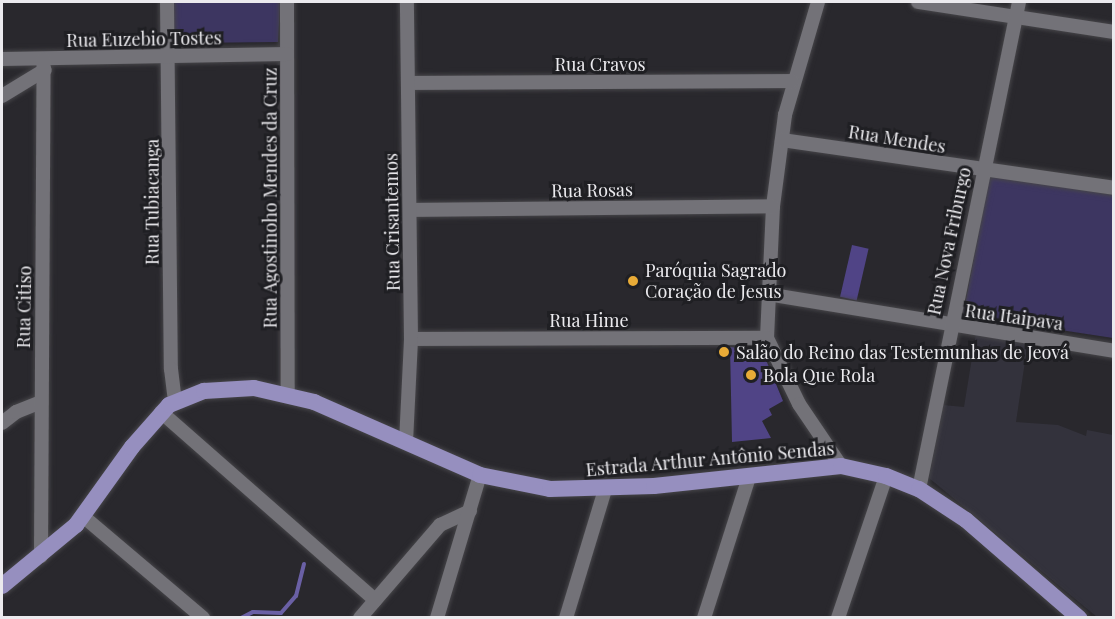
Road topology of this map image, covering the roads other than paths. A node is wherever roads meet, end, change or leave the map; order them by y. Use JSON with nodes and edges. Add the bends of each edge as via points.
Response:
{"nodes":[{"id":1,"x":167,"y":2,"type":"edge"},
{"id":2,"x":287,"y":2,"type":"edge"},
{"id":3,"x":407,"y":2,"type":"edge"},
{"id":4,"x":818,"y":2,"type":"edge"},
{"id":5,"x":918,"y":2,"type":"edge"},
{"id":6,"x":1019,"y":2,"type":"edge"},
{"id":7,"x":1016,"y":16,"type":"junction"},
{"id":8,"x":1113,"y":32,"type":"edge"},
{"id":9,"x":287,"y":54,"type":"junction"},
{"id":10,"x":169,"y":57,"type":"junction"},
{"id":11,"x":2,"y":59,"type":"edge"},
{"id":12,"x":44,"y":64,"type":"junction"},
{"id":13,"x":792,"y":81,"type":"junction"},
{"id":14,"x":408,"y":83,"type":"junction"},
{"id":15,"x":2,"y":96,"type":"edge"},
{"id":16,"x":782,"y":140,"type":"junction"},
{"id":17,"x":983,"y":170,"type":"junction"},
{"id":18,"x":1113,"y":188,"type":"edge"},
{"id":19,"x":773,"y":206,"type":"junction"},
{"id":20,"x":411,"y":210,"type":"junction"},
{"id":21,"x":767,"y":294,"type":"junction"},
{"id":22,"x":950,"y":326,"type":"junction"},
{"id":23,"x":767,"y":338,"type":"junction"},
{"id":24,"x":411,"y":339,"type":"junction"},
{"id":25,"x":1113,"y":351,"type":"edge"},
{"id":26,"x":288,"y":394,"type":"junction"},
{"id":27,"x":41,"y":402,"type":"junction"},
{"id":28,"x":175,"y":402,"type":"junction"},
{"id":29,"x":161,"y":412,"type":"junction"},
{"id":30,"x":2,"y":423,"type":"edge"},
{"id":31,"x":406,"y":442,"type":"junction"},
{"id":32,"x":841,"y":466,"type":"junction"},
{"id":33,"x":480,"y":475,"type":"junction"},
{"id":34,"x":886,"y":476,"type":"junction"},
{"id":35,"x":748,"y":477,"type":"junction"},
{"id":36,"x":919,"y":489,"type":"junction"},
{"id":37,"x":605,"y":490,"type":"junction"},
{"id":38,"x":470,"y":511,"type":"junction"},
{"id":39,"x":84,"y":517,"type":"junction"},
{"id":40,"x":41,"y":556,"type":"junction"},
{"id":41,"x":2,"y":586,"type":"edge"},
{"id":42,"x":375,"y":600,"type":"junction"},
{"id":43,"x":203,"y":618,"type":"edge"},
{"id":44,"x":360,"y":618,"type":"edge"},
{"id":45,"x":437,"y":618,"type":"edge"},
{"id":46,"x":566,"y":618,"type":"edge"},
{"id":47,"x":704,"y":618,"type":"edge"},
{"id":48,"x":838,"y":618,"type":"edge"},
{"id":49,"x":1079,"y":618,"type":"edge"}],
"edges":[{"from":1,"to":10,"type":"street","name":"Rua Tubiacanga"},
{"from":2,"to":9,"type":"street","name":"Rua Agostinoho Mendes da Cruz"},
{"from":3,"to":14,"type":"street","name":"Rua Crisantemos"},
{"from":4,"to":13,"type":"street"},
{"from":5,"to":7,"type":"street"},
{"from":6,"to":7,"type":"street","name":"Rua Nova Friburgo"},
{"from":7,"to":8,"type":"street"},
{"from":7,"to":17,"type":"street","name":"Rua Nova Friburgo"},
{"from":9,"to":10,"type":"street","name":"Rua Euzebio Tostes"},
{"from":9,"to":26,"type":"street","name":"Rua Agostinoho Mendes da Cruz"},
{"from":10,"to":12,"type":"street","name":"Rua Euzebio Tostes"},
{"from":10,"to":28,"type":"street","name":"Rua Tubiacanga","via":[[171,369]]},
{"from":11,"to":12,"type":"street","name":"Rua Euzebio Tostes"},
{"from":12,"to":15,"type":"street"},
{"from":12,"to":27,"type":"street","name":"Rua Citiso"},
{"from":13,"to":14,"type":"street","name":"Rua Cravos"},
{"from":13,"to":16,"type":"street"},
{"from":14,"to":20,"type":"street","name":"Rua Crisantemos"},
{"from":16,"to":17,"type":"street","name":"Rua Mendes"},
{"from":16,"to":19,"type":"street"},
{"from":17,"to":18,"type":"street","name":"Rua Mendes"},
{"from":17,"to":22,"type":"street","name":"Rua Nova Friburgo"},
{"from":19,"to":20,"type":"street","name":"Rua Rosas"},
{"from":19,"to":21,"type":"street"},
{"from":20,"to":24,"type":"street","name":"Rua Crisantemos"},
{"from":21,"to":22,"type":"street","name":"Rua Itaipava"},
{"from":21,"to":23,"type":"street"},
{"from":22,"to":25,"type":"street","name":"Rua Itaipava"},
{"from":22,"to":36,"type":"street","name":"Rua Nova Friburgo"},
{"from":23,"to":24,"type":"street","name":"Rua Hime"},
{"from":23,"to":32,"type":"street","via":[[793,395]]},
{"from":24,"to":31,"type":"street","name":"Rua Crisantemos"},
{"from":26,"to":28,"type":"main road","name":"Estrada Arthur Antônio Sendas","via":[[229,389],[204,391]]},
{"from":26,"to":31,"type":"main road","name":"Estrada Arthur Antônio Sendas"},
{"from":27,"to":30,"type":"street"},
{"from":27,"to":40,"type":"street","name":"Rua Citiso"},
{"from":28,"to":29,"type":"main road","name":"Estrada Arthur Antônio Sendas"},
{"from":29,"to":39,"type":"main road","name":"Estrada Arthur Antônio Sendas"},
{"from":29,"to":42,"type":"street"},
{"from":31,"to":33,"type":"main road","name":"Estrada Arthur Antônio Sendas"},
{"from":32,"to":34,"type":"main road","name":"Estrada Arthur Antônio Sendas"},
{"from":32,"to":35,"type":"main road","name":"Estrada Arthur Antônio Sendas"},
{"from":33,"to":37,"type":"main road","name":"Estrada Arthur Antônio Sendas","via":[[550,489]]},
{"from":33,"to":38,"type":"street"},
{"from":34,"to":36,"type":"main road","name":"Estrada Arthur Antônio Sendas"},
{"from":34,"to":48,"type":"street"},
{"from":35,"to":37,"type":"main road","name":"Estrada Arthur Antônio Sendas"},
{"from":35,"to":47,"type":"street"},
{"from":36,"to":49,"type":"main road","name":"Estrada Arthur Antônio Sendas","via":[[966,520]]},
{"from":37,"to":46,"type":"street"},
{"from":38,"to":42,"type":"street","via":[[440,525]]},
{"from":38,"to":45,"type":"street"},
{"from":39,"to":40,"type":"main road","name":"Estrada Arthur Antônio Sendas"},
{"from":39,"to":43,"type":"street"},
{"from":40,"to":41,"type":"main road","name":"Estrada Arthur Antônio Sendas"},
{"from":42,"to":44,"type":"street"}]}
